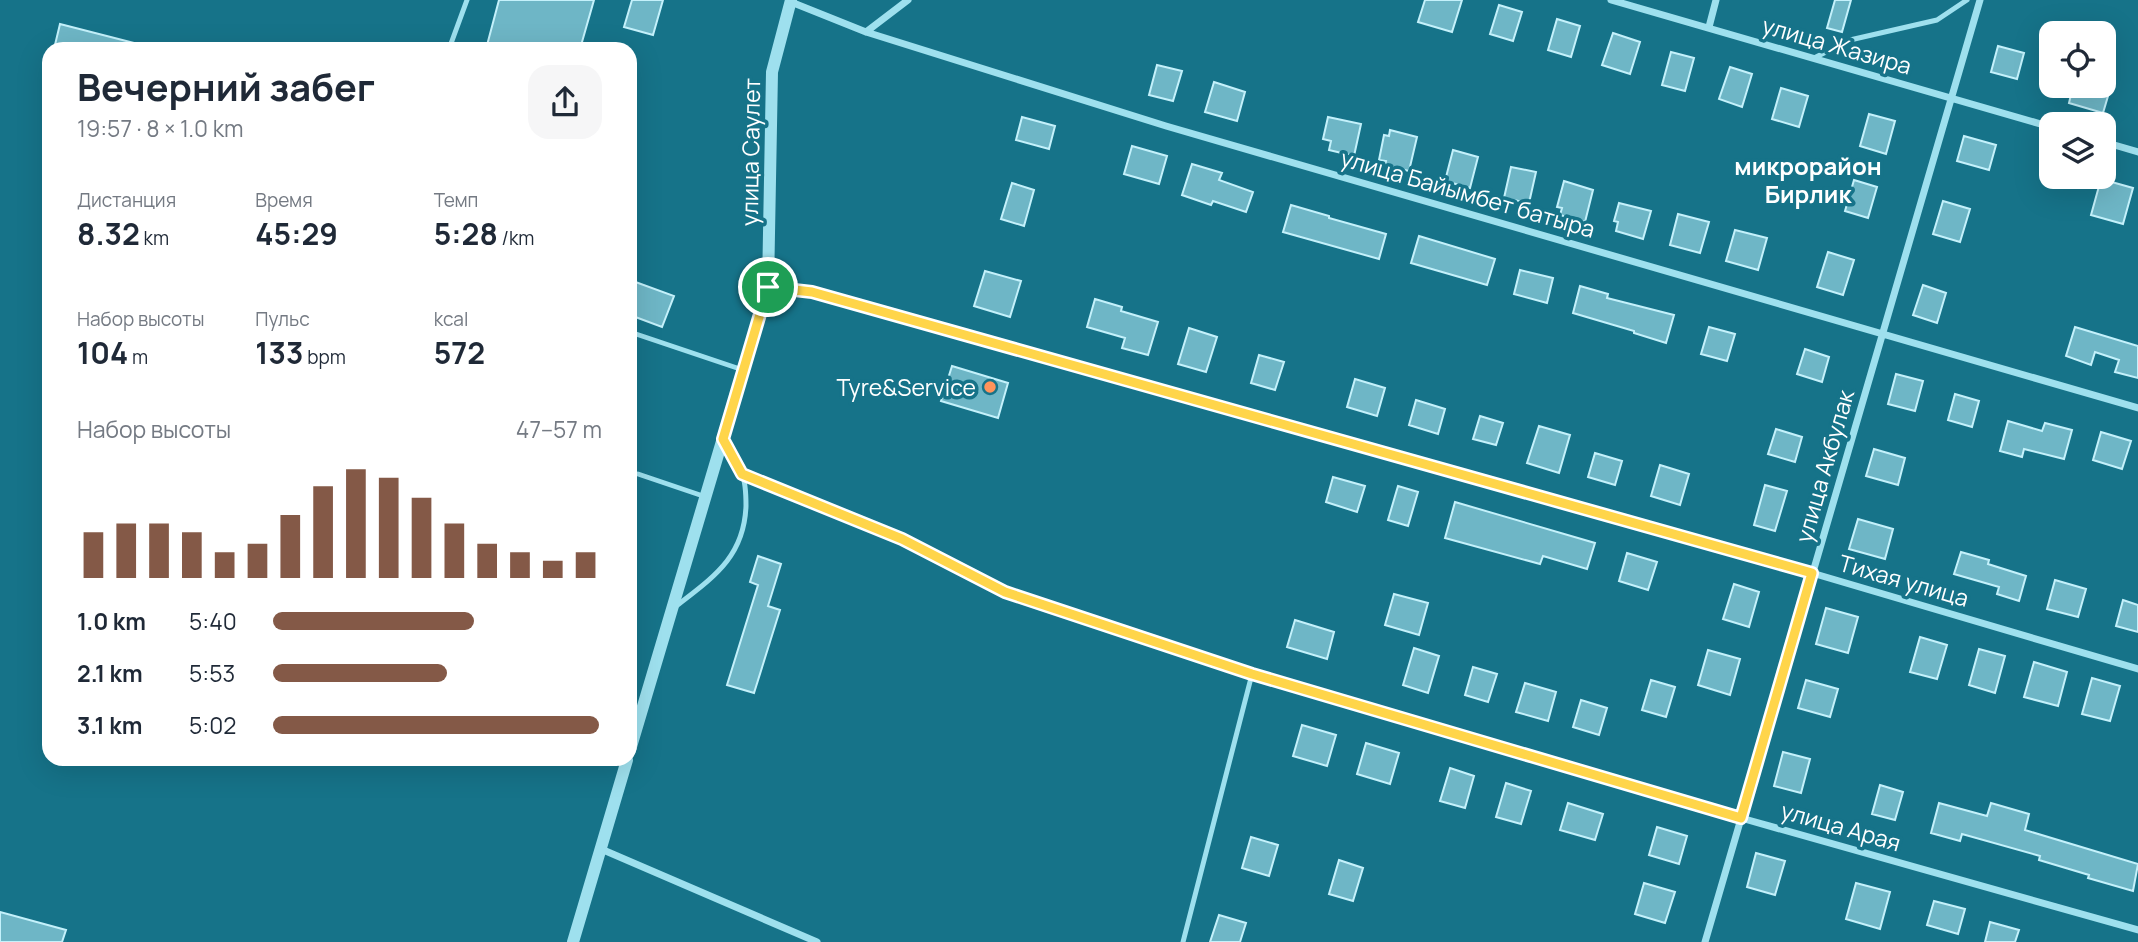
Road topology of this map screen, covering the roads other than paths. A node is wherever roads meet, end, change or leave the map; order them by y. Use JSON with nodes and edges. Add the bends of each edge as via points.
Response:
{"nodes":[{"id":1,"x":467,"y":0,"type":"edge"},
{"id":2,"x":908,"y":0,"type":"edge"},
{"id":3,"x":1611,"y":0,"type":"edge"},
{"id":4,"x":1716,"y":0,"type":"edge"},
{"id":5,"x":1967,"y":0,"type":"edge"},
{"id":6,"x":1980,"y":0,"type":"edge"},
{"id":7,"x":791,"y":1,"type":"edge"},
{"id":8,"x":1709,"y":27,"type":"junction"},
{"id":9,"x":866,"y":32,"type":"junction"},
{"id":10,"x":452,"y":42,"type":"edge"},
{"id":11,"x":1814,"y":58,"type":"junction"},
{"id":12,"x":1951,"y":98,"type":"junction"},
{"id":13,"x":2039,"y":124,"type":"edge"},
{"id":14,"x":2116,"y":146,"type":"edge"},
{"id":15,"x":2138,"y":152,"type":"edge"},
{"id":16,"x":768,"y":287,"type":"junction"},
{"id":17,"x":1882,"y":332,"type":"junction"},
{"id":18,"x":637,"y":334,"type":"edge"},
{"id":19,"x":743,"y":370,"type":"junction"},
{"id":20,"x":2138,"y":408,"type":"edge"},
{"id":21,"x":723,"y":439,"type":"junction"},
{"id":22,"x":638,"y":474,"type":"dead end"},
{"id":23,"x":742,"y":474,"type":"junction"},
{"id":24,"x":706,"y":497,"type":"junction"},
{"id":25,"x":1812,"y":573,"type":"junction"},
{"id":26,"x":672,"y":609,"type":"junction"},
{"id":27,"x":2138,"y":669,"type":"edge"},
{"id":28,"x":1252,"y":674,"type":"junction"},
{"id":29,"x":637,"y":726,"type":"edge"},
{"id":30,"x":625,"y":766,"type":"edge"},
{"id":31,"x":1741,"y":818,"type":"junction"},
{"id":32,"x":601,"y":849,"type":"junction"},
{"id":33,"x":2138,"y":930,"type":"edge"},
{"id":34,"x":573,"y":942,"type":"edge"},
{"id":35,"x":817,"y":942,"type":"edge"},
{"id":36,"x":1183,"y":942,"type":"edge"},
{"id":37,"x":1705,"y":942,"type":"edge"}],
"edges":[{"from":1,"to":10,"type":"lane"},
{"from":2,"to":9,"type":"street"},
{"from":3,"to":8,"type":"street","name":"улица Жазира"},
{"from":4,"to":8,"type":"street"},
{"from":5,"to":11,"type":"lane","via":[[1937,20],[1850,40]]},
{"from":6,"to":12,"type":"street","name":"улица Акбулак"},
{"from":7,"to":9,"type":"street","name":"улица Байымбет батыра"},
{"from":7,"to":16,"type":"street","name":"улица Саулет","via":[[772,72]]},
{"from":8,"to":11,"type":"street","name":"улица Жазира"},
{"from":9,"to":17,"type":"street","name":"улица Байымбет батыра","via":[[1166,126]]},
{"from":11,"to":12,"type":"street","name":"улица Жазира"},
{"from":12,"to":13,"type":"street","name":"улица Жазира"},
{"from":12,"to":17,"type":"street","name":"улица Акбулак"},
{"from":14,"to":15,"type":"street"},
{"from":16,"to":19,"type":"street","name":"улица Саулет"},
{"from":16,"to":25,"type":"street","name":"Тихая улица","via":[[825,296]]},
{"from":17,"to":20,"type":"street","name":"улица Байымбет батыра"},
{"from":17,"to":25,"type":"street","name":"улица Акбулак"},
{"from":18,"to":19,"type":"lane"},
{"from":19,"to":21,"type":"street","name":"улица Саулет"},
{"from":21,"to":23,"type":"lane"},
{"from":21,"to":24,"type":"street","name":"улица Саулет"},
{"from":22,"to":24,"type":"lane"},
{"from":23,"to":26,"type":"lane","via":[[745,519],[732,557]]},
{"from":23,"to":28,"type":"lane","via":[[902,539],[1005,592]]},
{"from":24,"to":26,"type":"street","name":"улица Саулет"},
{"from":25,"to":27,"type":"street","name":"Тихая улица"},
{"from":25,"to":31,"type":"street","name":"улица Акбулак"},
{"from":26,"to":29,"type":"street","name":"улица Саулет"},
{"from":28,"to":31,"type":"street","name":"улица Арая"},
{"from":28,"to":36,"type":"lane"},
{"from":30,"to":32,"type":"street"},
{"from":31,"to":33,"type":"street","name":"улица Арая"},
{"from":31,"to":37,"type":"street","name":"улица Акбулак"},
{"from":32,"to":34,"type":"street"},
{"from":32,"to":35,"type":"street"}]}
